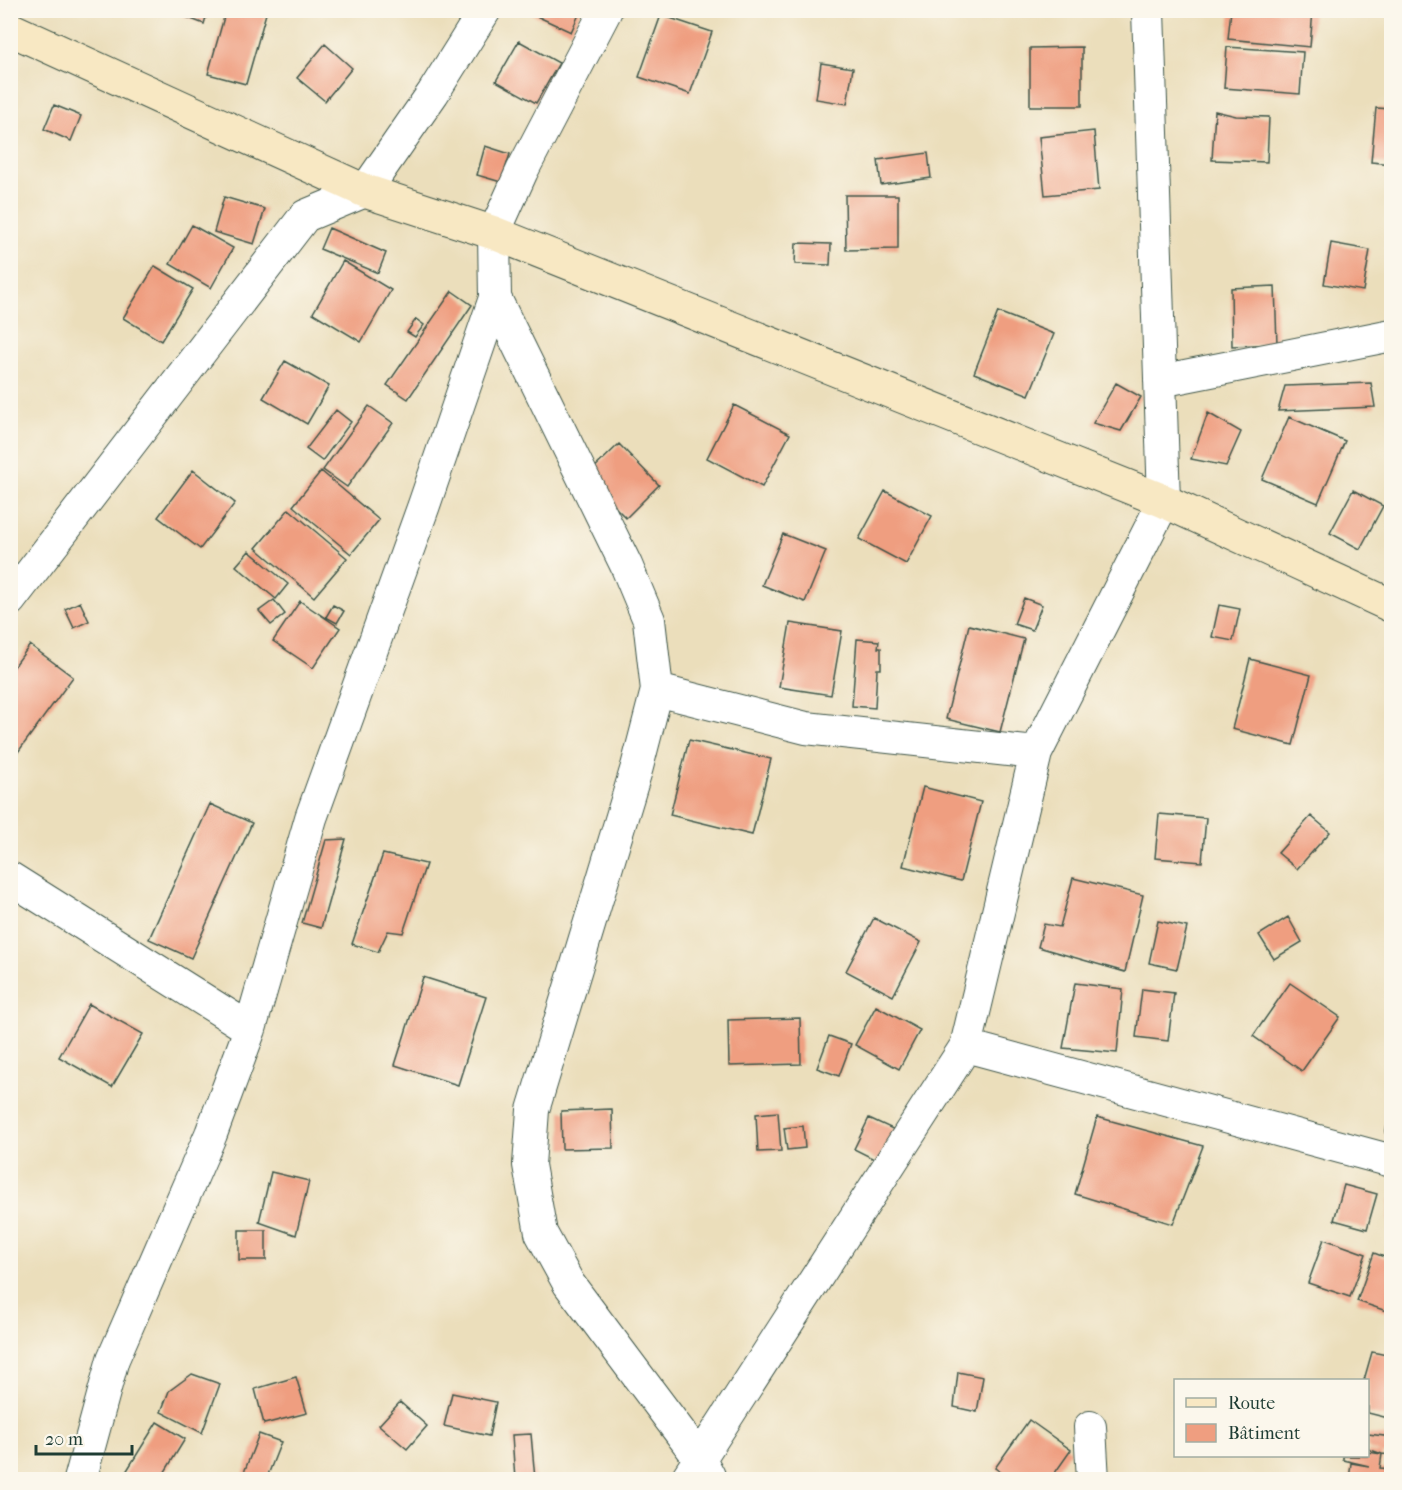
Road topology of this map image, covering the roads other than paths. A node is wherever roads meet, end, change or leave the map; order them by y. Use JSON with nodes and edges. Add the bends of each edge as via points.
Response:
{"nodes":[{"id":1,"x":485,"y":10,"type":"edge"},
{"id":2,"x":606,"y":10,"type":"edge"},
{"id":3,"x":1148,"y":10,"type":"edge"},
{"id":4,"x":10,"y":29,"type":"edge"},
{"id":5,"x":365,"y":191,"type":"junction"},
{"id":6,"x":494,"y":233,"type":"junction"},
{"id":7,"x":495,"y":298,"type":"junction"},
{"id":8,"x":1392,"y":335,"type":"edge"},
{"id":9,"x":1160,"y":381,"type":"junction"},
{"id":10,"x":1164,"y":501,"type":"junction"},
{"id":11,"x":10,"y":600,"type":"edge"},
{"id":12,"x":1392,"y":606,"type":"edge"},
{"id":13,"x":657,"y":690,"type":"junction"},
{"id":14,"x":1036,"y":753,"type":"junction"},
{"id":15,"x":10,"y":878,"type":"edge"},
{"id":16,"x":250,"y":1029,"type":"junction"},
{"id":17,"x":966,"y":1046,"type":"junction"},
{"id":18,"x":1392,"y":1161,"type":"edge"},
{"id":19,"x":1090,"y":1427,"type":"dead end"},
{"id":20,"x":699,"y":1473,"type":"edge"},
{"id":21,"x":80,"y":1479,"type":"edge"},
{"id":22,"x":1093,"y":1479,"type":"edge"}],
"edges":[{"from":1,"to":5,"type":"street"},
{"from":2,"to":6,"type":"street","via":[[526,161]]},
{"from":3,"to":9,"type":"street"},
{"from":4,"to":5,"type":"street"},
{"from":5,"to":6,"type":"street"},
{"from":5,"to":11,"type":"street","via":[[305,216]]},
{"from":6,"to":7,"type":"street"},
{"from":6,"to":10,"type":"street"},
{"from":7,"to":13,"type":"street","via":[[649,620]]},
{"from":7,"to":16,"type":"street","via":[[311,818]]},
{"from":8,"to":9,"type":"street"},
{"from":9,"to":10,"type":"street"},
{"from":10,"to":12,"type":"street"},
{"from":10,"to":14,"type":"street"},
{"from":13,"to":14,"type":"street","via":[[806,728]]},
{"from":13,"to":20,"type":"street","via":[[533,1110],[529,1165],[541,1233],[569,1284]]},
{"from":14,"to":17,"type":"street"},
{"from":15,"to":16,"type":"street"},
{"from":16,"to":21,"type":"street","via":[[211,1134],[113,1359]]},
{"from":17,"to":18,"type":"street"},
{"from":17,"to":20,"type":"street"},
{"from":19,"to":22,"type":"street"}]}
